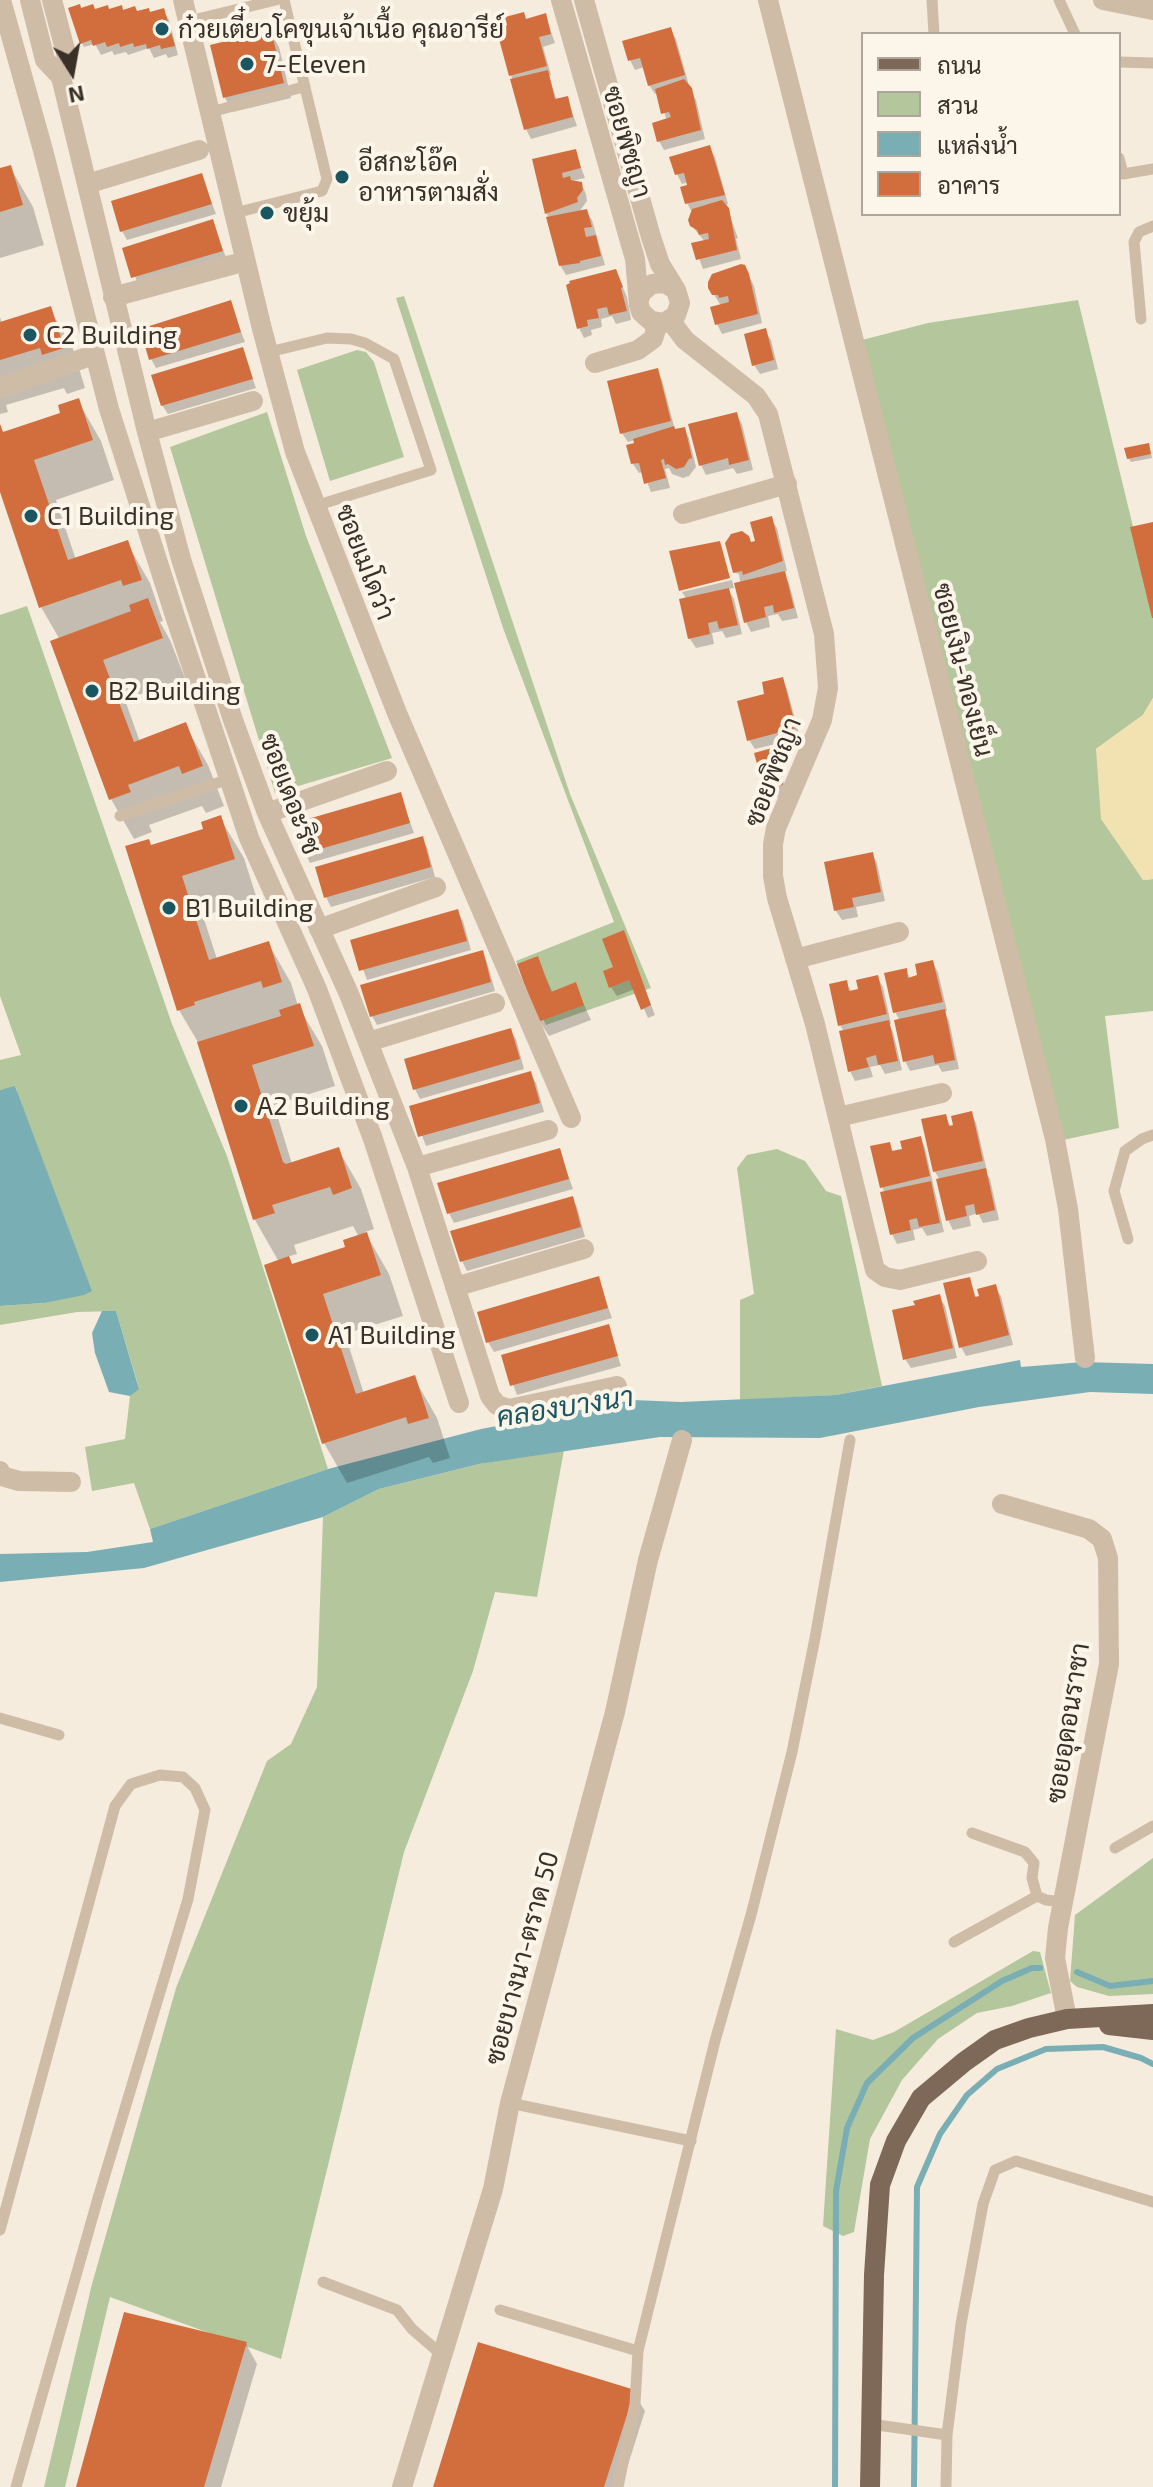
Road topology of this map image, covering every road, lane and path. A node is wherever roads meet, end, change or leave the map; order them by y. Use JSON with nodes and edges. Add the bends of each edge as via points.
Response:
{"nodes":[{"id":1,"x":1,"y":0,"type":"edge"},
{"id":2,"x":30,"y":0,"type":"edge"},
{"id":3,"x":52,"y":0,"type":"edge"},
{"id":4,"x":183,"y":0,"type":"edge"},
{"id":5,"x":276,"y":0,"type":"edge"},
{"id":6,"x":284,"y":0,"type":"edge"},
{"id":7,"x":561,"y":0,"type":"edge"},
{"id":8,"x":584,"y":0,"type":"edge"},
{"id":9,"x":768,"y":0,"type":"edge"},
{"id":10,"x":932,"y":0,"type":"edge"},
{"id":11,"x":1059,"y":0,"type":"edge"},
{"id":12,"x":1103,"y":0,"type":"edge"},
{"id":13,"x":1150,"y":14,"type":"edge"},
{"id":14,"x":189,"y":21,"type":"junction"},
{"id":15,"x":934,"y":32,"type":"edge"},
{"id":16,"x":1074,"y":32,"type":"edge"},
{"id":17,"x":1121,"y":62,"type":"edge"},
{"id":18,"x":1153,"y":63,"type":"edge"},
{"id":19,"x":61,"y":77,"type":"junction"},
{"id":20,"x":303,"y":87,"type":"junction"},
{"id":21,"x":211,"y":112,"type":"junction"},
{"id":22,"x":199,"y":150,"type":"dead end"},
{"id":23,"x":1121,"y":166,"type":"edge"},
{"id":24,"x":1153,"y":169,"type":"edge"},
{"id":25,"x":87,"y":184,"type":"junction"},
{"id":26,"x":235,"y":213,"type":"junction"},
{"id":27,"x":1153,"y":226,"type":"edge"},
{"id":28,"x":235,"y":264,"type":"dead end"},
{"id":29,"x":676,"y":290,"type":"junction"},
{"id":30,"x":113,"y":297,"type":"junction"},
{"id":31,"x":639,"y":299,"type":"junction"},
{"id":32,"x":1141,"y":319,"type":"dead end"},
{"id":33,"x":664,"y":322,"type":"junction"},
{"id":34,"x":269,"y":352,"type":"junction"},
{"id":35,"x":93,"y":355,"type":"junction"},
{"id":36,"x":595,"y":363,"type":"dead end"},
{"id":37,"x":0,"y":388,"type":"edge"},
{"id":38,"x":253,"y":401,"type":"dead end"},
{"id":39,"x":147,"y":432,"type":"junction"},
{"id":40,"x":787,"y":484,"type":"junction"},
{"id":41,"x":315,"y":506,"type":"junction"},
{"id":42,"x":683,"y":514,"type":"dead end"},
{"id":43,"x":387,"y":771,"type":"dead end"},
{"id":44,"x":229,"y":779,"type":"junction"},
{"id":45,"x":267,"y":813,"type":"junction"},
{"id":46,"x":120,"y":816,"type":"dead end"},
{"id":47,"x":436,"y":887,"type":"dead end"},
{"id":48,"x":319,"y":929,"type":"junction"},
{"id":49,"x":899,"y":932,"type":"dead end"},
{"id":50,"x":795,"y":959,"type":"junction"},
{"id":51,"x":495,"y":1003,"type":"dead end"},
{"id":52,"x":368,"y":1042,"type":"junction"},
{"id":53,"x":942,"y":1093,"type":"dead end"},
{"id":54,"x":838,"y":1117,"type":"junction"},
{"id":55,"x":571,"y":1118,"type":"dead end"},
{"id":56,"x":548,"y":1130,"type":"dead end"},
{"id":57,"x":1153,"y":1135,"type":"edge"},
{"id":58,"x":417,"y":1167,"type":"junction"},
{"id":59,"x":1128,"y":1239,"type":"dead end"},
{"id":60,"x":584,"y":1249,"type":"dead end"},
{"id":61,"x":977,"y":1261,"type":"dead end"},
{"id":62,"x":455,"y":1287,"type":"junction"},
{"id":63,"x":1085,"y":1358,"type":"dead end"},
{"id":64,"x":617,"y":1386,"type":"dead end"},
{"id":65,"x":459,"y":1403,"type":"dead end"},
{"id":66,"x":682,"y":1440,"type":"dead end"},
{"id":67,"x":850,"y":1440,"type":"dead end"},
{"id":68,"x":0,"y":1471,"type":"edge"},
{"id":69,"x":71,"y":1482,"type":"dead end"},
{"id":70,"x":1002,"y":1504,"type":"dead end"},
{"id":71,"x":0,"y":1718,"type":"edge"},
{"id":72,"x":59,"y":1735,"type":"dead end"},
{"id":73,"x":1153,"y":1826,"type":"edge"},
{"id":74,"x":972,"y":1833,"type":"dead end"},
{"id":75,"x":1115,"y":1848,"type":"dead end"},
{"id":76,"x":1037,"y":1896,"type":"junction"},
{"id":77,"x":1063,"y":1902,"type":"junction"},
{"id":78,"x":954,"y":1942,"type":"dead end"},
{"id":79,"x":1153,"y":2014,"type":"edge"},
{"id":80,"x":1076,"y":2020,"type":"junction"},
{"id":81,"x":1153,"y":2030,"type":"edge"},
{"id":82,"x":510,"y":2103,"type":"junction"},
{"id":83,"x":691,"y":2141,"type":"junction"},
{"id":84,"x":1153,"y":2202,"type":"edge"},
{"id":85,"x":0,"y":2230,"type":"edge"},
{"id":86,"x":323,"y":2282,"type":"dead end"},
{"id":87,"x":500,"y":2310,"type":"dead end"},
{"id":88,"x":638,"y":2351,"type":"junction"},
{"id":89,"x":442,"y":2355,"type":"junction"},
{"id":90,"x":871,"y":2424,"type":"junction"},
{"id":91,"x":947,"y":2435,"type":"junction"},
{"id":92,"x":16,"y":2487,"type":"edge"},
{"id":93,"x":402,"y":2487,"type":"edge"},
{"id":94,"x":618,"y":2487,"type":"edge"},
{"id":95,"x":870,"y":2487,"type":"edge"},
{"id":96,"x":946,"y":2487,"type":"edge"}],
"edges":[{"from":1,"to":35,"type":"street"},
{"from":2,"to":19,"type":"street","name":"ซอยเดอะริช","via":[[45,60]]},
{"from":3,"to":19,"type":"street","name":"ซอยเดอะริช","via":[[67,57]]},
{"from":4,"to":14,"type":"street","name":"ซอยเมโดว่า"},
{"from":5,"to":14,"type":"lane"},
{"from":6,"to":20,"type":"lane"},
{"from":7,"to":31,"type":"street","name":"ซอยพิชญา","via":[[635,259]]},
{"from":8,"to":29,"type":"street","name":"ซอยพิชญา","via":[[651,237]]},
{"from":9,"to":63,"type":"street","name":"ซอยเงิน-ทองเย็น","via":[[1055,1139]]},
{"from":10,"to":15,"type":"lane"},
{"from":11,"to":16,"type":"lane"},
{"from":12,"to":13,"type":"street"},
{"from":14,"to":21,"type":"street","name":"ซอยเมโดว่า"},
{"from":17,"to":18,"type":"lane"},
{"from":19,"to":25,"type":"street","name":"ซอยเดอะริช"},
{"from":20,"to":21,"type":"lane"},
{"from":20,"to":26,"type":"lane","via":[[327,179],[322,191]]},
{"from":21,"to":26,"type":"street","name":"ซอยเมโดว่า"},
{"from":22,"to":25,"type":"street"},
{"from":23,"to":24,"type":"lane","via":[[1123,174]]},
{"from":25,"to":30,"type":"street","name":"ซอยเดอะริช"},
{"from":26,"to":34,"type":"street","name":"ซอยเมโดว่า"},
{"from":27,"to":32,"type":"lane","via":[[1139,232],[1134,242]]},
{"from":28,"to":30,"type":"street"},
{"from":29,"to":31,"type":"street","via":[[665,283],[652,284]]},
{"from":29,"to":33,"type":"street","via":[[676,315]]},
{"from":30,"to":39,"type":"street","name":"ซอยเดอะริช"},
{"from":31,"to":33,"type":"street","name":"ซอยพิชญา","via":[[645,317]]},
{"from":33,"to":36,"type":"street","via":[[638,350]]},
{"from":33,"to":40,"type":"street","name":"ซอยพิชญา","via":[[756,396],[768,414]]},
{"from":34,"to":41,"type":"street","name":"ซอยเมโดว่า"},
{"from":34,"to":41,"type":"lane","via":[[327,338],[351,339],[394,359],[431,470]]},
{"from":35,"to":37,"type":"street"},
{"from":35,"to":44,"type":"street"},
{"from":38,"to":39,"type":"street"},
{"from":39,"to":45,"type":"street","name":"ซอยเดอะริช","via":[[181,559]]},
{"from":40,"to":42,"type":"street"},
{"from":40,"to":50,"type":"street","name":"ซอยพิชญา","via":[[824,634],[828,688],[822,720],[773,844],[777,898]]},
{"from":41,"to":55,"type":"street","name":"ซอยเมโดว่า","via":[[402,725]]},
{"from":43,"to":45,"type":"street"},
{"from":44,"to":46,"type":"lane"},
{"from":44,"to":65,"type":"street","via":[[373,1139]]},
{"from":45,"to":48,"type":"street","name":"ซอยเดอะริช"},
{"from":47,"to":48,"type":"street"},
{"from":48,"to":52,"type":"street","name":"ซอยเดอะริช"},
{"from":49,"to":50,"type":"street"},
{"from":50,"to":54,"type":"street","name":"ซอยพิชญา"},
{"from":51,"to":52,"type":"street"},
{"from":52,"to":58,"type":"street","name":"ซอยเดอะริช"},
{"from":53,"to":54,"type":"street"},
{"from":54,"to":61,"type":"street","name":"ซอยพิชญา","via":[[875,1270],[900,1280]]},
{"from":56,"to":58,"type":"street"},
{"from":57,"to":59,"type":"lane","via":[[1125,1151],[1114,1191]]},
{"from":58,"to":62,"type":"street","name":"ซอยเดอะริช"},
{"from":60,"to":62,"type":"street"},
{"from":62,"to":64,"type":"street","name":"ซอยเดอะริช","via":[[497,1405],[509,1409]]},
{"from":66,"to":82,"type":"street","name":"ซอยบางนา-ตราด 50"},
{"from":67,"to":83,"type":"lane","via":[[792,1752]]},
{"from":68,"to":69,"type":"street","via":[[19,1481]]},
{"from":70,"to":77,"type":"street","name":"ซอยอุดอนราชา","via":[[1089,1529],[1102,1539],[1108,1558],[1109,1664]]},
{"from":71,"to":72,"type":"lane"},
{"from":73,"to":75,"type":"lane"},
{"from":74,"to":76,"type":"lane","via":[[1031,1857]]},
{"from":76,"to":77,"type":"lane"},
{"from":76,"to":78,"type":"lane"},
{"from":77,"to":80,"type":"street","name":"ซอยอุดอนราชา","via":[[1055,1958]]},
{"from":79,"to":80,"type":"main road"},
{"from":80,"to":81,"type":"main road"},
{"from":80,"to":90,"type":"main road","via":[[1029,2028],[984,2047],[921,2098],[896,2141],[880,2185]]},
{"from":82,"to":83,"type":"lane"},
{"from":82,"to":89,"type":"street","name":"ซอยบางนา-ตราด 50","via":[[493,2189]]},
{"from":83,"to":88,"type":"lane"},
{"from":84,"to":91,"type":"lane","via":[[1016,2161],[995,2170],[966,2294]]},
{"from":85,"to":92,"type":"lane","via":[[115,1806],[131,1784],[160,1775],[183,1777],[205,1810],[188,1899]]},
{"from":86,"to":89,"type":"lane","via":[[397,2310]]},
{"from":87,"to":88,"type":"lane"},
{"from":88,"to":94,"type":"lane","via":[[635,2404]]},
{"from":89,"to":93,"type":"street","name":"ซอยบางนา-ตราด 50"},
{"from":90,"to":91,"type":"lane"},
{"from":90,"to":95,"type":"main road"},
{"from":91,"to":96,"type":"lane"}]}
